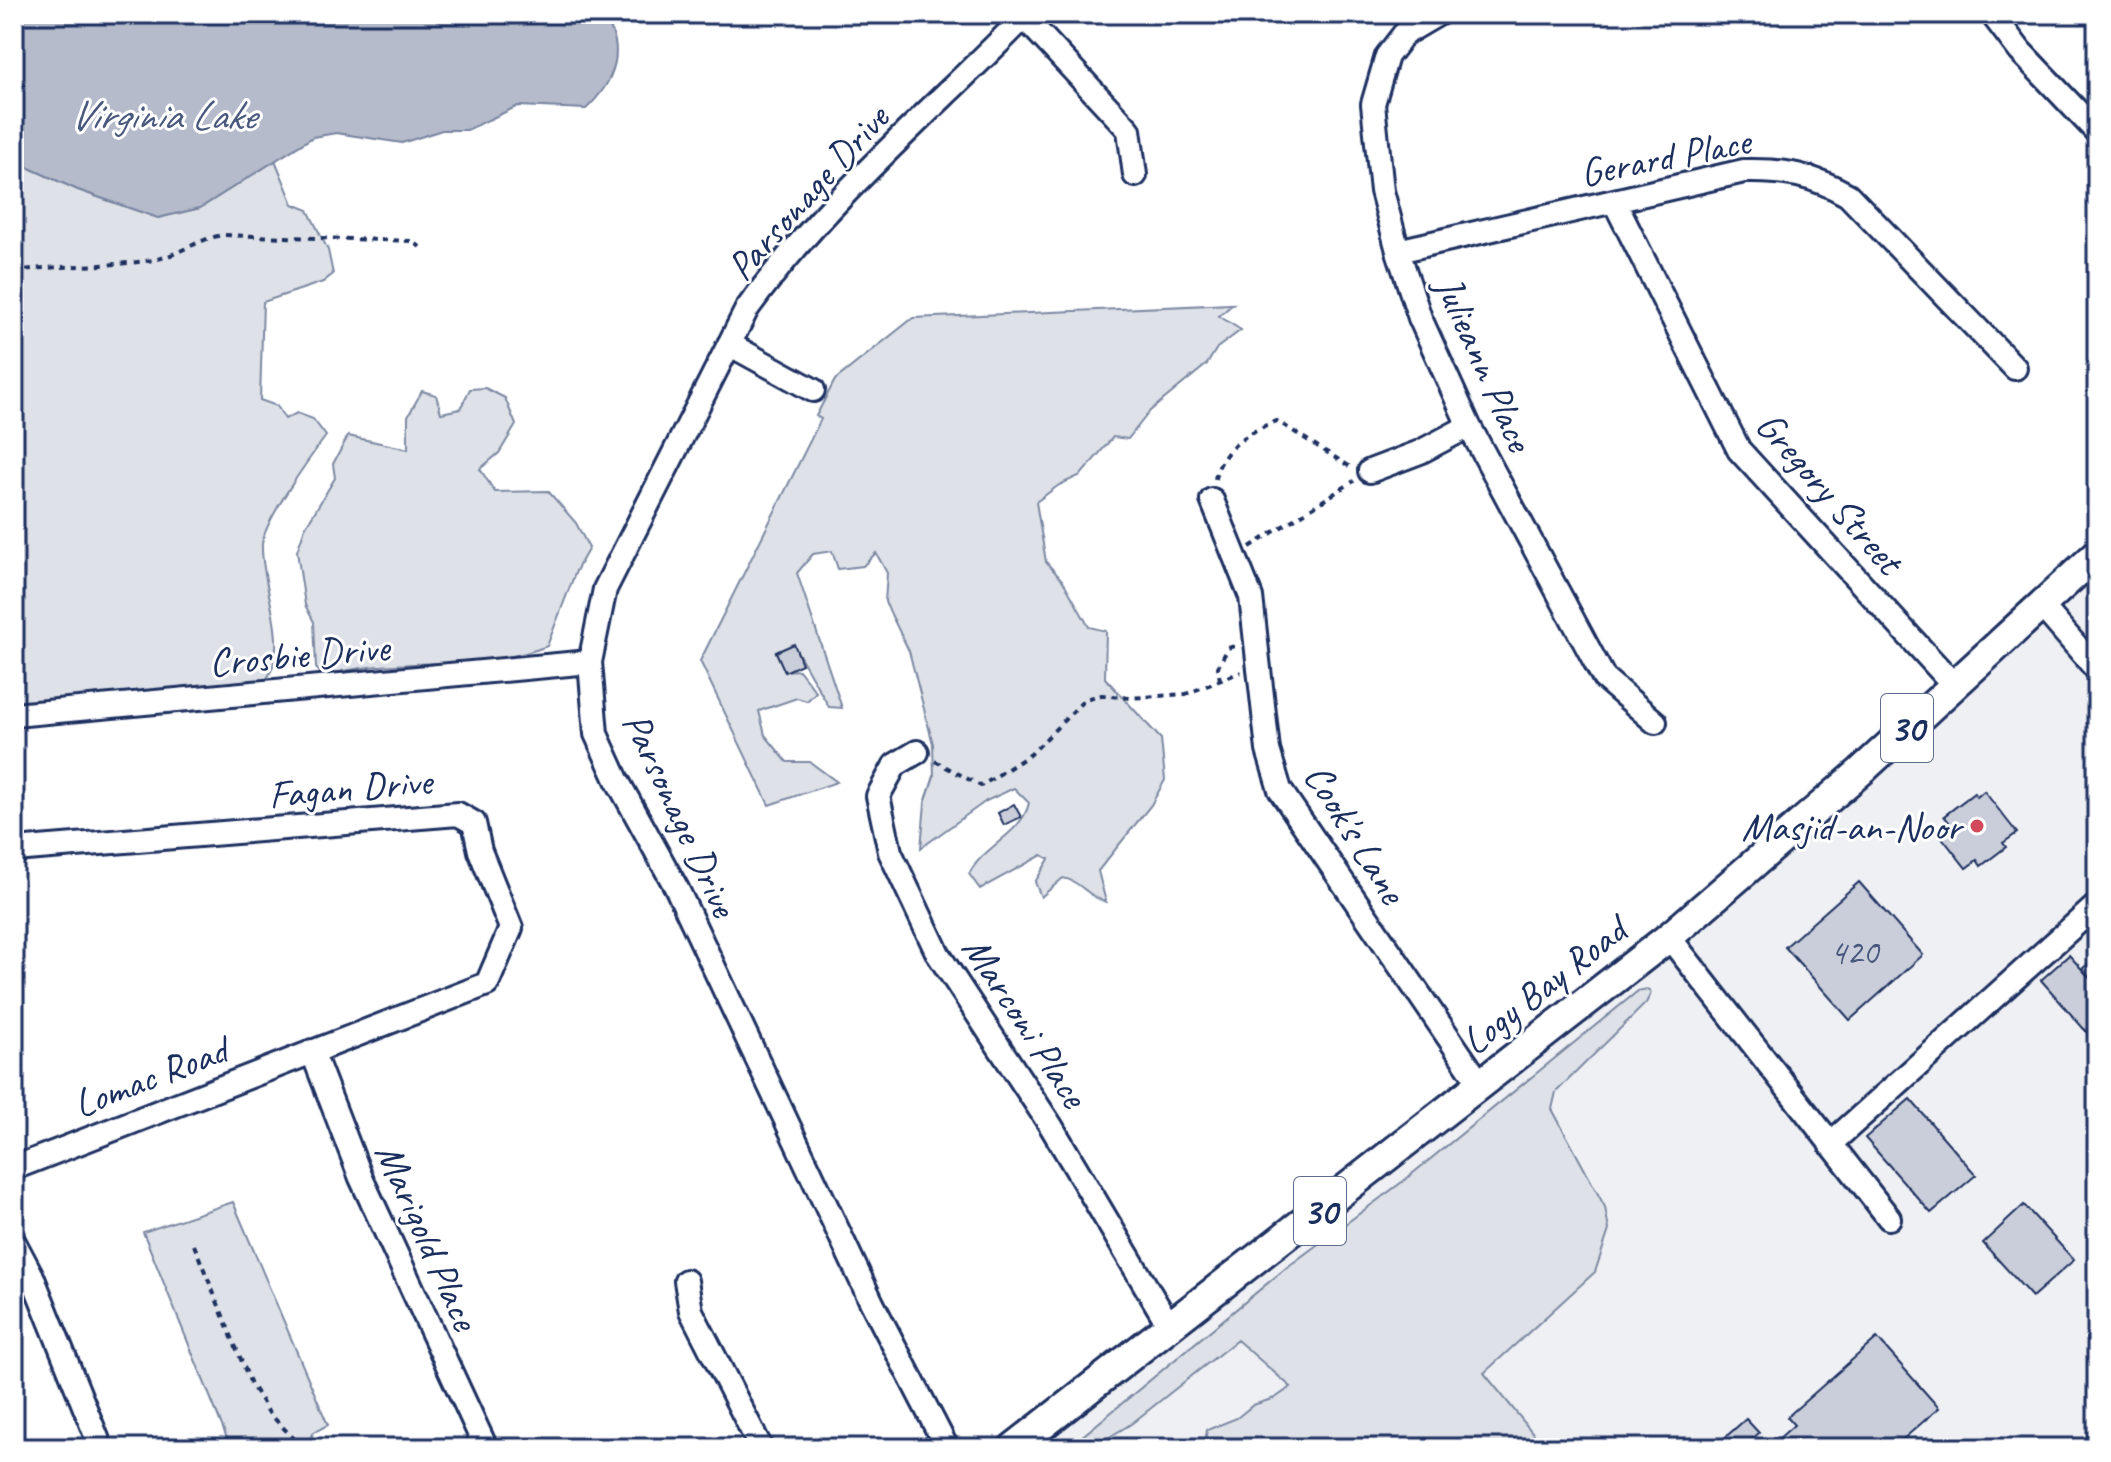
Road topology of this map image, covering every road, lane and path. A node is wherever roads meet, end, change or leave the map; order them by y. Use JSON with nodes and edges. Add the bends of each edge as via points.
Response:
{"nodes":[{"id":1,"x":1438,"y":14,"type":"edge"},
{"id":2,"x":1992,"y":14,"type":"edge"},
{"id":3,"x":1026,"y":15,"type":"edge"},
{"id":4,"x":2097,"y":132,"type":"edge"},
{"id":5,"x":1135,"y":175,"type":"dead end"},
{"id":6,"x":1614,"y":201,"type":"junction"},
{"id":7,"x":420,"y":247,"type":"dead end"},
{"id":8,"x":1398,"y":251,"type":"junction"},
{"id":9,"x":14,"y":271,"type":"edge"},
{"id":10,"x":729,"y":344,"type":"junction"},
{"id":11,"x":2015,"y":368,"type":"dead end"},
{"id":12,"x":813,"y":390,"type":"dead end"},
{"id":13,"x":1469,"y":426,"type":"junction"},
{"id":14,"x":1370,"y":471,"type":"junction"},
{"id":15,"x":1212,"y":500,"type":"joint"},
{"id":16,"x":2097,"y":554,"type":"edge"},
{"id":17,"x":1235,"y":560,"type":"junction"},
{"id":18,"x":2042,"y":606,"type":"junction"},
{"id":19,"x":1257,"y":655,"type":"junction"},
{"id":20,"x":590,"y":662,"type":"junction"},
{"id":21,"x":2097,"y":670,"type":"edge"},
{"id":22,"x":1220,"y":681,"type":"junction"},
{"id":23,"x":1953,"y":684,"type":"junction"},
{"id":24,"x":14,"y":715,"type":"edge"},
{"id":25,"x":1655,"y":722,"type":"dead end"},
{"id":26,"x":917,"y":752,"type":"joint"},
{"id":27,"x":14,"y":850,"type":"edge"},
{"id":28,"x":2097,"y":905,"type":"edge"},
{"id":29,"x":1669,"y":937,"type":"junction"},
{"id":30,"x":312,"y":1051,"type":"junction"},
{"id":31,"x":1481,"y":1085,"type":"junction"},
{"id":32,"x":1830,"y":1144,"type":"junction"},
{"id":33,"x":14,"y":1168,"type":"edge"},
{"id":34,"x":1889,"y":1218,"type":"dead end"},
{"id":35,"x":14,"y":1242,"type":"edge"},
{"id":36,"x":194,"y":1245,"type":"dead end"},
{"id":37,"x":686,"y":1281,"type":"dead end"},
{"id":38,"x":23,"y":1323,"type":"dead end"},
{"id":39,"x":14,"y":1326,"type":"edge"},
{"id":40,"x":1170,"y":1327,"type":"junction"},
{"id":41,"x":101,"y":1448,"type":"edge"},
{"id":42,"x":303,"y":1448,"type":"edge"},
{"id":43,"x":486,"y":1448,"type":"edge"},
{"id":44,"x":761,"y":1448,"type":"edge"},
{"id":45,"x":947,"y":1448,"type":"edge"},
{"id":46,"x":1013,"y":1448,"type":"edge"}],
"edges":[{"from":1,"to":8,"type":"street","name":"Julieann Place","via":[[1404,34],[1387,56],[1373,104],[1382,191]]},
{"from":2,"to":4,"type":"street"},
{"from":3,"to":5,"type":"street","via":[[1129,130]]},
{"from":3,"to":10,"type":"street","name":"Parsonage Drive","via":[[768,279]]},
{"from":6,"to":8,"type":"street","name":"Gerard Place"},
{"from":6,"to":11,"type":"street","name":"Gerard Place","via":[[1744,171],[1797,172],[1823,180],[1875,220]]},
{"from":6,"to":23,"type":"street","name":"Gregory Street","via":[[1739,450]]},
{"from":7,"to":9,"type":"path","via":[[413,241],[223,235],[202,238],[186,251],[152,260]]},
{"from":8,"to":13,"type":"street","name":"Julieann Place","via":[[1420,318]]},
{"from":10,"to":12,"type":"street"},
{"from":10,"to":20,"type":"street","name":"Parsonage Drive","via":[[605,589]]},
{"from":13,"to":14,"type":"street"},
{"from":13,"to":25,"type":"street","name":"Julieann Place","via":[[1604,678]]},
{"from":14,"to":15,"type":"path","via":[[1344,466],[1277,421],[1252,429],[1219,462]]},
{"from":14,"to":17,"type":"path","via":[[1260,537]]},
{"from":15,"to":17,"type":"street","name":"Cook's Lane"},
{"from":16,"to":18,"type":"main road","name":"Logy Bay Road","number":"30"},
{"from":17,"to":19,"type":"street","name":"Cook's Lane","via":[[1251,597]]},
{"from":18,"to":21,"type":"street"},
{"from":18,"to":23,"type":"main road","name":"Logy Bay Road","number":"30"},
{"from":19,"to":22,"type":"path"},
{"from":19,"to":22,"type":"path","via":[[1228,648],[1218,667]]},
{"from":19,"to":31,"type":"street","name":"Cook's Lane","via":[[1268,750],[1280,790]]},
{"from":20,"to":24,"type":"street","name":"Crosbie Drive"},
{"from":20,"to":45,"type":"street","name":"Parsonage Drive","via":[[596,734],[606,757],[677,889],[872,1303]]},
{"from":22,"to":26,"type":"path","via":[[1186,694],[1085,699],[1031,754],[981,786]]},
{"from":23,"to":29,"type":"main road","name":"Logy Bay Road","number":"30"},
{"from":26,"to":40,"type":"street","name":"Marconi Place","via":[[895,765],[878,796],[890,852],[938,954],[1051,1126]]},
{"from":27,"to":30,"type":"street","name":"Fagan Drive","via":[[458,814],[474,823],[511,928],[487,984]]},
{"from":28,"to":32,"type":"street"},
{"from":29,"to":31,"type":"main road","name":"Logy Bay Road","number":"30"},
{"from":29,"to":32,"type":"street"},
{"from":30,"to":33,"type":"street","name":"Lomac Road"},
{"from":30,"to":43,"type":"street","name":"Marigold Place","via":[[361,1178]]},
{"from":31,"to":40,"type":"main road","name":"Logy Bay Road","number":"30"},
{"from":32,"to":34,"type":"street"},
{"from":35,"to":41,"type":"street"},
{"from":36,"to":42,"type":"path","via":[[251,1384],[269,1413]]},
{"from":37,"to":44,"type":"street","via":[[691,1311]]},
{"from":38,"to":39,"type":"path"},
{"from":40,"to":46,"type":"main road","name":"Logy Bay Road","number":"30"}]}
